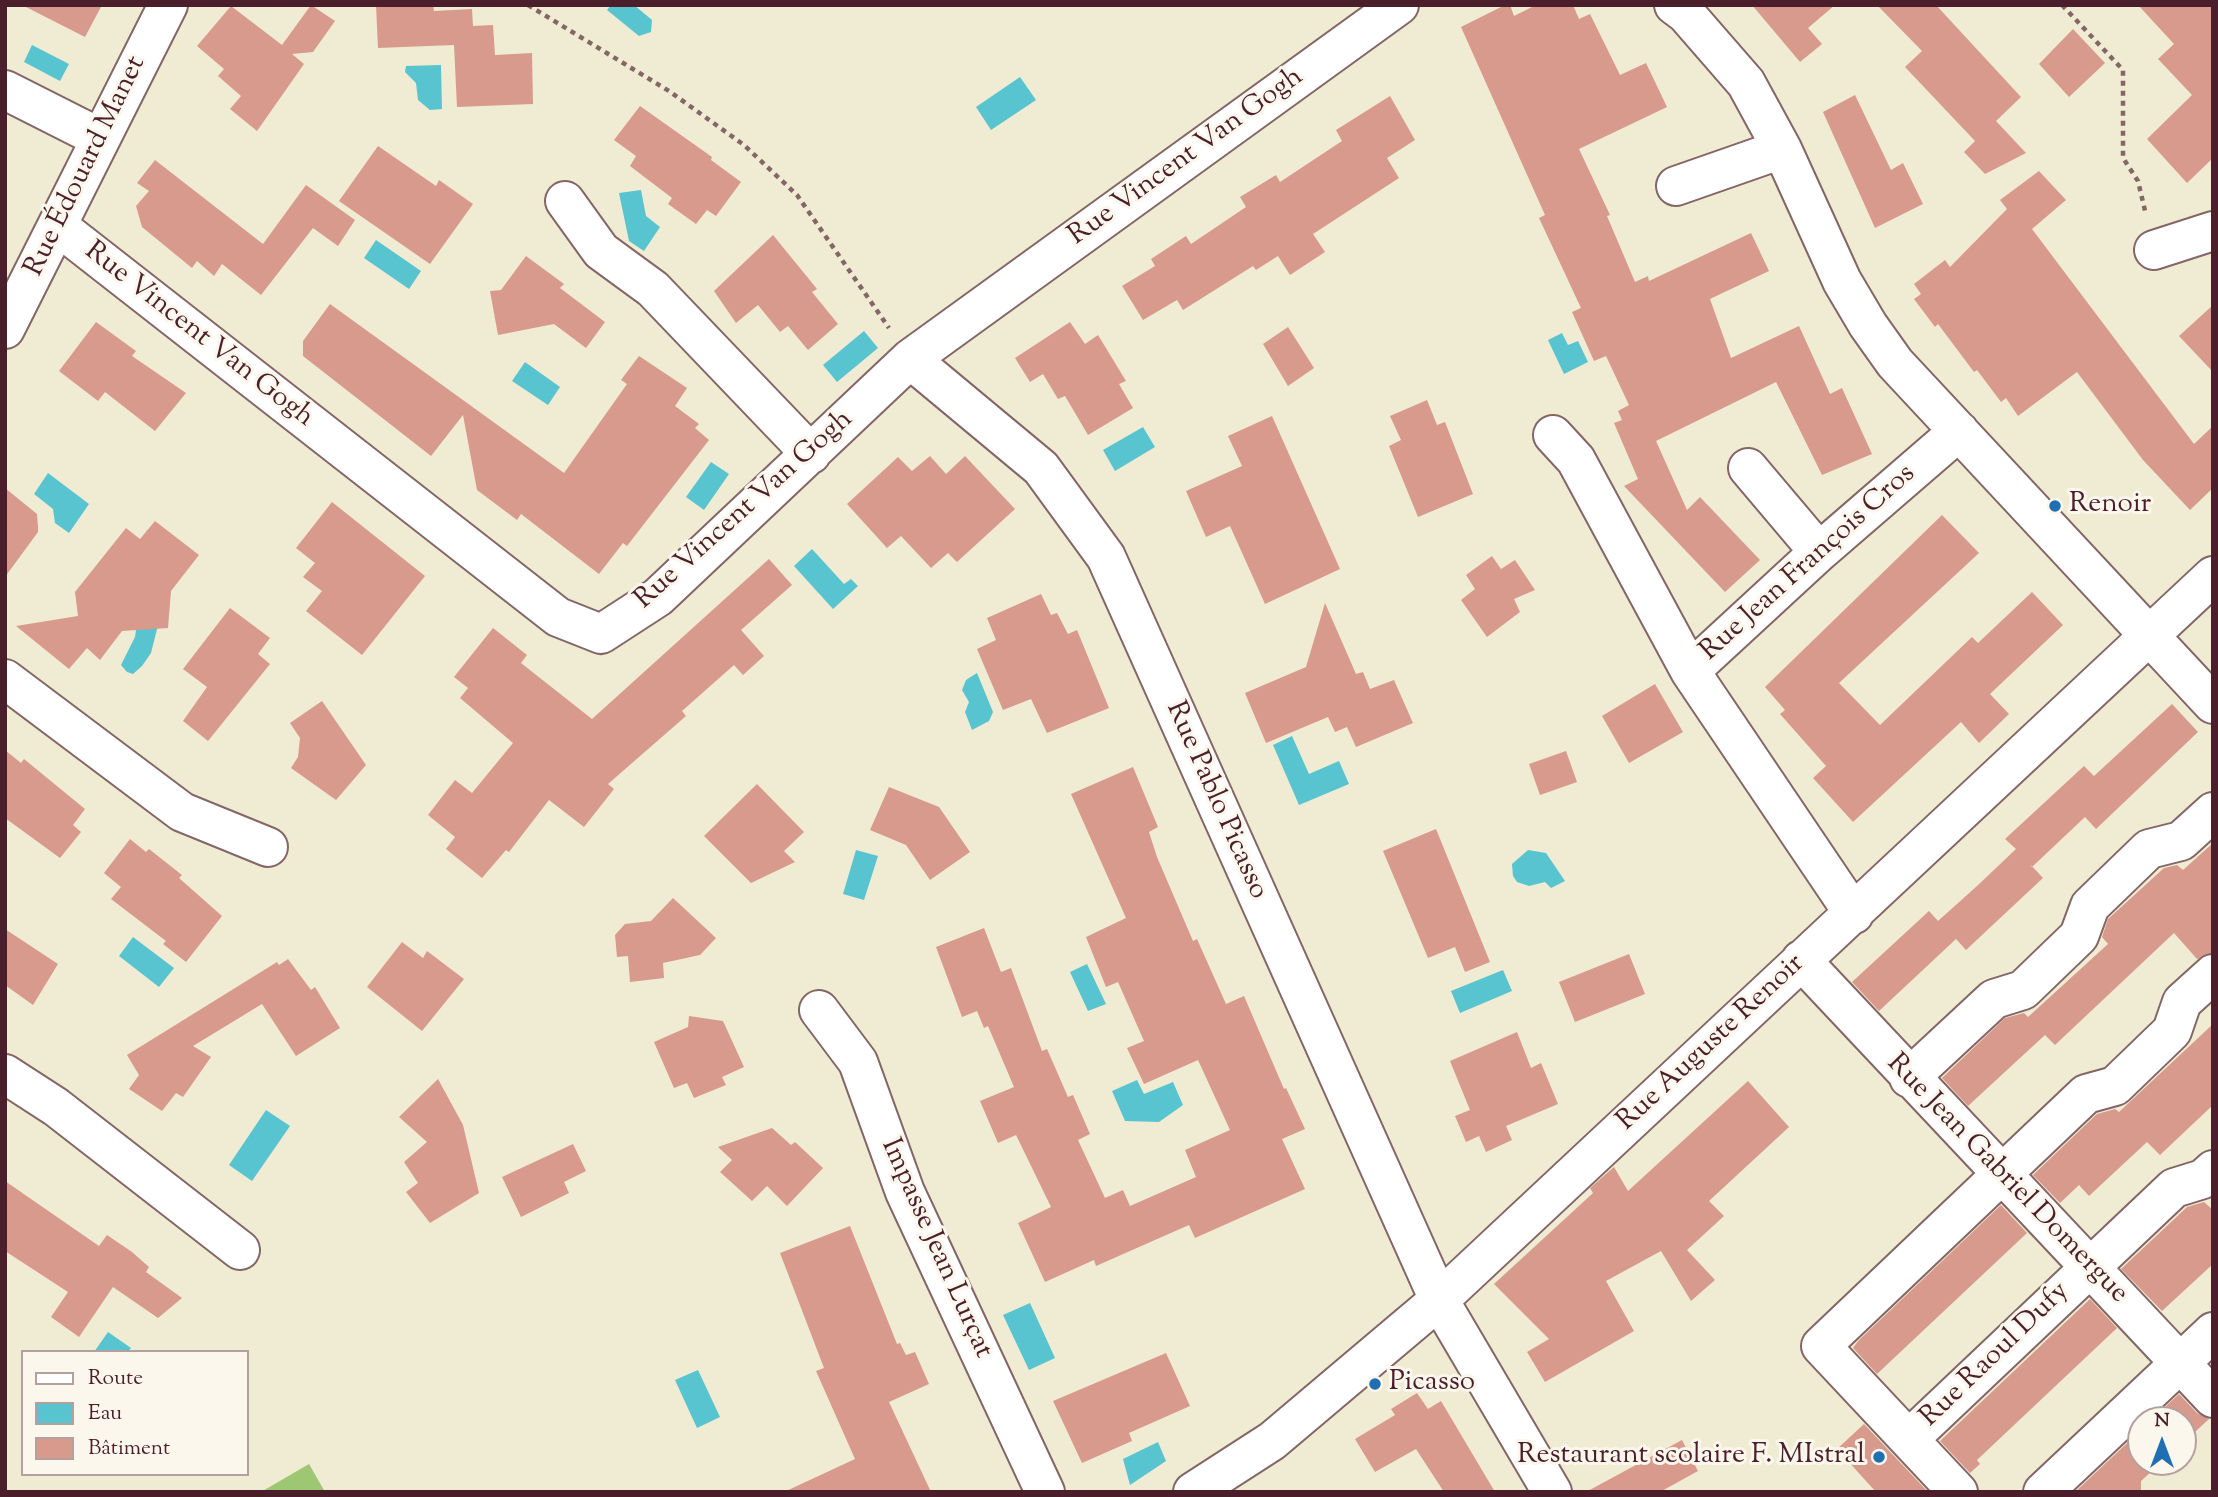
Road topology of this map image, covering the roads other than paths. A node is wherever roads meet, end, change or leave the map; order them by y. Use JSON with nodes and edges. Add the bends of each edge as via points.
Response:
{"nodes":[{"id":1,"x":168,"y":5,"type":"edge"},
{"id":2,"x":1399,"y":5,"type":"edge"},
{"id":3,"x":1674,"y":5,"type":"edge"},
{"id":4,"x":5,"y":90,"type":"edge"},
{"id":5,"x":100,"y":138,"type":"junction"},
{"id":6,"x":1782,"y":149,"type":"junction"},
{"id":7,"x":1676,"y":186,"type":"dead end"},
{"id":8,"x":565,"y":201,"type":"dead end"},
{"id":9,"x":58,"y":227,"type":"junction"},
{"id":10,"x":2213,"y":231,"type":"edge"},
{"id":11,"x":2154,"y":250,"type":"road end"},
{"id":12,"x":9,"y":315,"type":"edge"},
{"id":13,"x":910,"y":359,"type":"junction"},
{"id":14,"x":1959,"y":431,"type":"junction"},
{"id":15,"x":1553,"y":435,"type":"dead end"},
{"id":16,"x":811,"y":454,"type":"junction"},
{"id":17,"x":1748,"y":468,"type":"dead end"},
{"id":18,"x":1819,"y":552,"type":"junction"},
{"id":19,"x":2213,"y":576,"type":"edge"},
{"id":20,"x":2149,"y":636,"type":"junction"},
{"id":21,"x":1690,"y":671,"type":"junction"},
{"id":22,"x":5,"y":679,"type":"edge"},
{"id":23,"x":2213,"y":704,"type":"edge"},
{"id":24,"x":2213,"y":812,"type":"edge"},
{"id":25,"x":268,"y":847,"type":"dead end"},
{"id":26,"x":1854,"y":914,"type":"junction"},
{"id":27,"x":1801,"y":960,"type":"junction"},
{"id":28,"x":2213,"y":974,"type":"edge"},
{"id":29,"x":819,"y":1010,"type":"dead end"},
{"id":30,"x":5,"y":1074,"type":"edge"},
{"id":31,"x":1909,"y":1078,"type":"junction"},
{"id":32,"x":2213,"y":1170,"type":"edge"},
{"id":33,"x":2001,"y":1174,"type":"junction"},
{"id":34,"x":240,"y":1250,"type":"dead end"},
{"id":35,"x":2089,"y":1267,"type":"junction"},
{"id":36,"x":1439,"y":1300,"type":"junction"},
{"id":37,"x":2213,"y":1332,"type":"edge"},
{"id":38,"x":2180,"y":1363,"type":"junction"},
{"id":39,"x":2213,"y":1398,"type":"edge"},
{"id":40,"x":1909,"y":1439,"type":"junction"},
{"id":41,"x":1045,"y":1492,"type":"edge"},
{"id":42,"x":1193,"y":1492,"type":"edge"},
{"id":43,"x":1552,"y":1492,"type":"edge"},
{"id":44,"x":1958,"y":1492,"type":"edge"},
{"id":45,"x":2043,"y":1492,"type":"edge"}],
"edges":[{"from":1,"to":5,"type":"street","name":"Rue Édouard Manet"},
{"from":2,"to":13,"type":"street","name":"Rue Vincent Van Gogh"},
{"from":3,"to":6,"type":"street","via":[[1746,83]]},
{"from":4,"to":5,"type":"street"},
{"from":5,"to":9,"type":"street","name":"Rue Édouard Manet"},
{"from":6,"to":7,"type":"street"},
{"from":6,"to":14,"type":"street","via":[[1842,281],[1868,325],[1895,363]]},
{"from":8,"to":16,"type":"street","via":[[601,251],[653,289]]},
{"from":9,"to":12,"type":"street","name":"Rue Édouard Manet"},
{"from":9,"to":16,"type":"street","name":"Rue Vincent Van Gogh","via":[[558,617],[601,634],[658,597]]},
{"from":10,"to":11,"type":"street"},
{"from":13,"to":16,"type":"street","name":"Rue Vincent Van Gogh"},
{"from":13,"to":36,"type":"street","name":"Rue Pablo Picasso","via":[[1041,468],[1106,557]]},
{"from":14,"to":18,"type":"street","name":"Rue Jean François Cros"},
{"from":14,"to":20,"type":"street"},
{"from":15,"to":21,"type":"street","via":[[1576,460]]},
{"from":17,"to":18,"type":"street"},
{"from":18,"to":21,"type":"street","name":"Rue Jean François Cros"},
{"from":19,"to":20,"type":"street","name":"Rue Auguste Renoir"},
{"from":20,"to":23,"type":"street"},
{"from":20,"to":26,"type":"street","name":"Rue Auguste Renoir"},
{"from":21,"to":26,"type":"street","name":"Rue Jean François Cros"},
{"from":22,"to":25,"type":"street","via":[[182,812]]},
{"from":24,"to":31,"type":"street","via":[[2181,841],[2149,849],[2090,906],[2079,936],[2042,972],[2023,990],[1994,999]]},
{"from":26,"to":27,"type":"street","name":"Rue Auguste Renoir"},
{"from":27,"to":31,"type":"street","name":"Rue Jean Gabriel Domergue"},
{"from":27,"to":36,"type":"street","name":"Rue Auguste Renoir"},
{"from":28,"to":33,"type":"street","via":[[2182,1002],[2172,1031],[2115,1086],[2086,1094]]},
{"from":29,"to":41,"type":"street","name":"Impasse Jean Lurçat","via":[[858,1062],[905,1192]]},
{"from":30,"to":34,"type":"street","via":[[56,1107]]},
{"from":31,"to":33,"type":"street","name":"Rue Jean Gabriel Domergue"},
{"from":32,"to":35,"type":"street","name":"Rue Raoul Dufy","via":[[2203,1179],[2174,1188]]},
{"from":33,"to":35,"type":"street","name":"Rue Jean Gabriel Domergue"},
{"from":33,"to":40,"type":"street","via":[[1821,1346]]},
{"from":35,"to":38,"type":"street","name":"Rue Jean Gabriel Domergue"},
{"from":35,"to":40,"type":"street","name":"Rue Raoul Dufy"},
{"from":36,"to":42,"type":"street","name":"Rue Auguste Renoir","via":[[1272,1441]]},
{"from":36,"to":43,"type":"street","name":"Rue Pablo Picasso"},
{"from":37,"to":38,"type":"street"},
{"from":38,"to":39,"type":"street","name":"Rue Jean Gabriel Domergue"},
{"from":38,"to":45,"type":"street"},
{"from":40,"to":44,"type":"street"}]}
